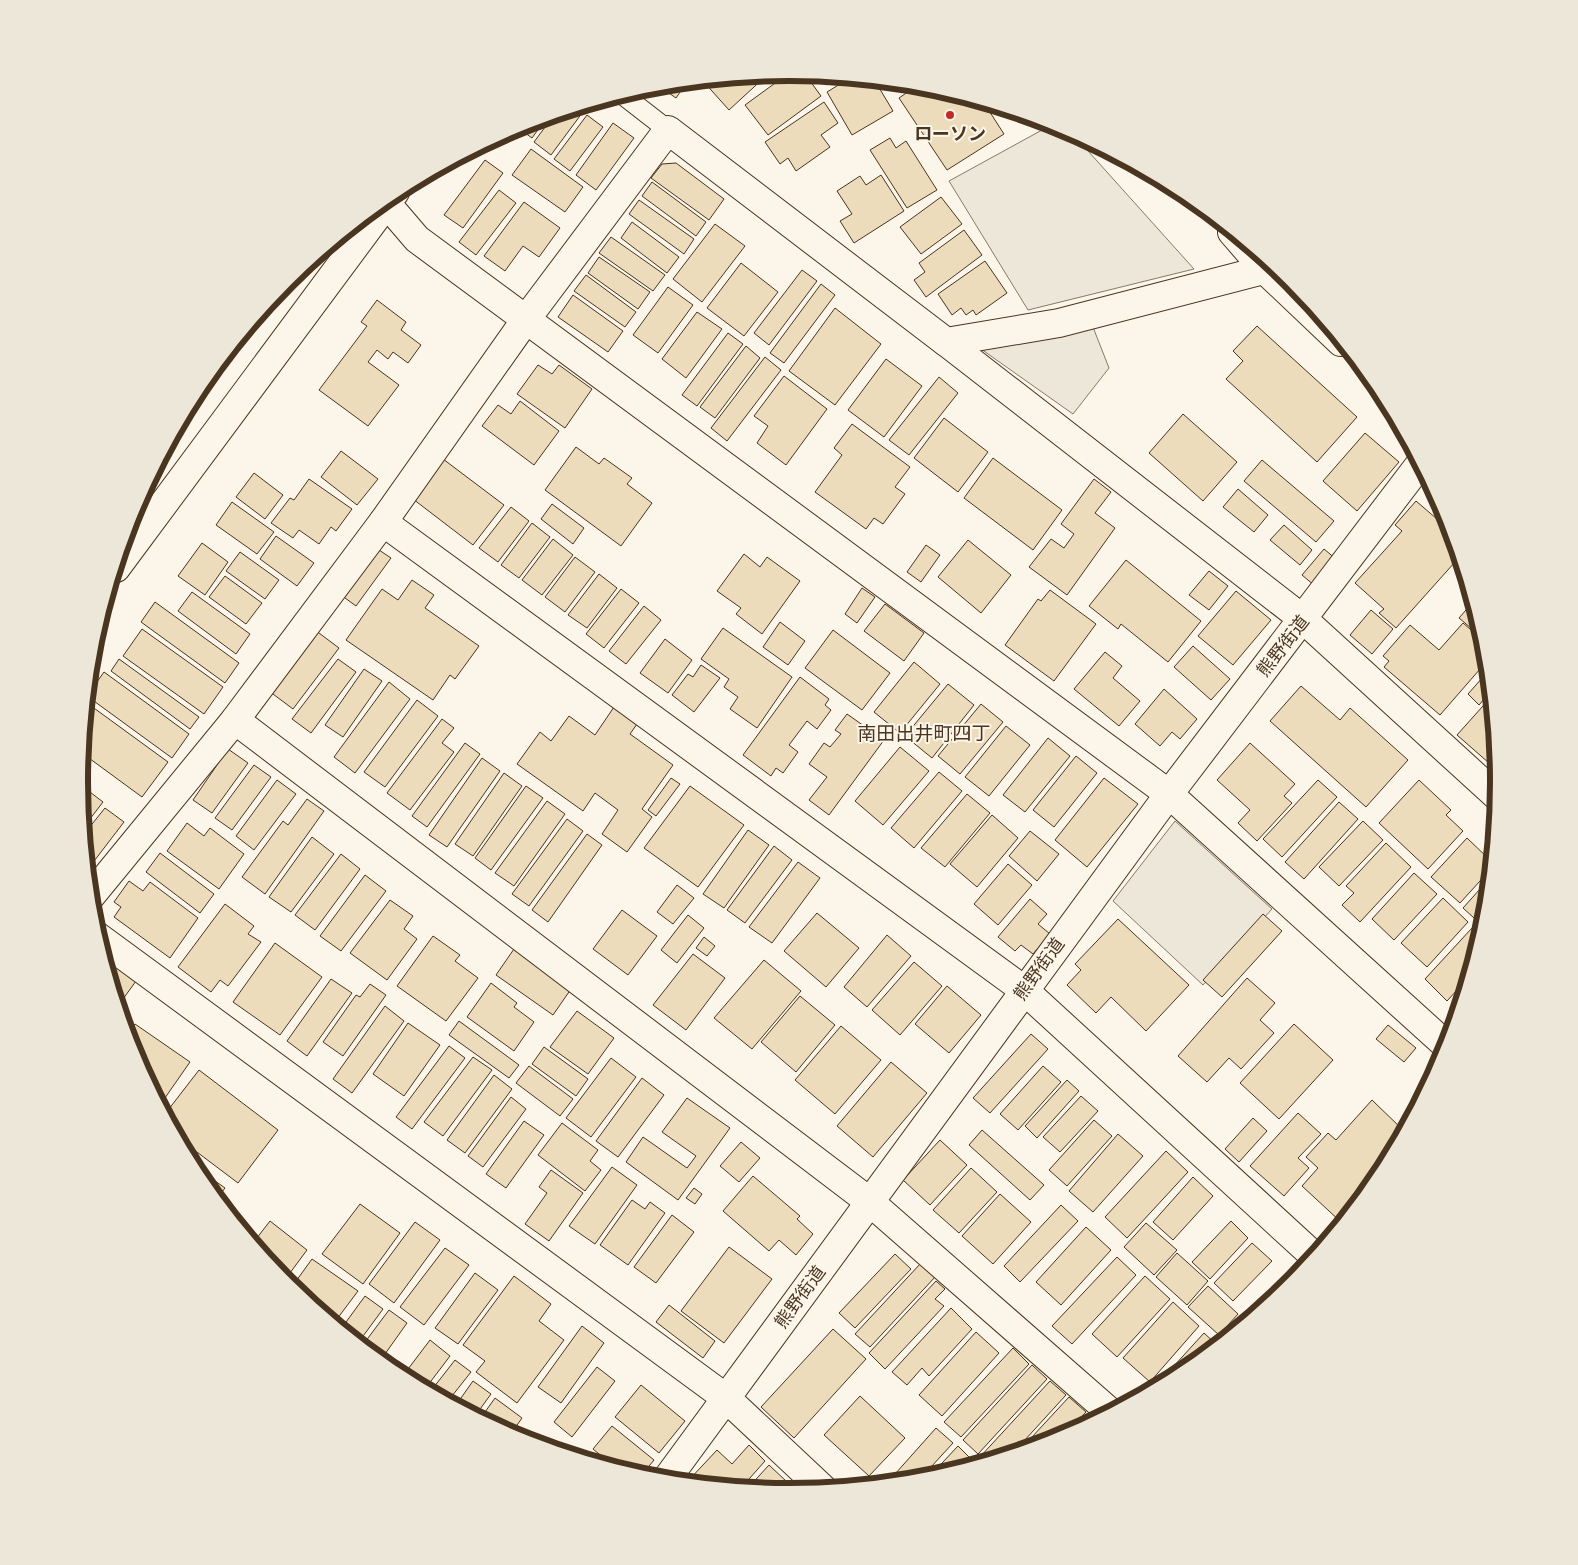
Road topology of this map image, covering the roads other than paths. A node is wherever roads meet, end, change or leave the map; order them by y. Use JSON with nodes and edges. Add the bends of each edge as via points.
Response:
{"nodes":[{"id":1,"x":630,"y":100,"type":"edge"},
{"id":2,"x":668,"y":130,"type":"junction"},
{"id":3,"x":392,"y":204,"type":"edge"},
{"id":4,"x":377,"y":215,"type":"edge"},
{"id":5,"x":1266,"y":269,"type":"edge"},
{"id":6,"x":527,"y":318,"type":"junction"},
{"id":7,"x":946,"y":342,"type":"junction"},
{"id":8,"x":1416,"y":469,"type":"edge"},
{"id":9,"x":383,"y":522,"type":"junction"},
{"id":10,"x":126,"y":555,"type":"edge"},
{"id":11,"x":1303,"y":620,"type":"junction"},
{"id":12,"x":235,"y":720,"type":"junction"},
{"id":13,"x":1490,"y":790,"type":"edge"},
{"id":14,"x":1169,"y":794,"type":"junction"},
{"id":15,"x":96,"y":889,"type":"edge"},
{"id":16,"x":107,"y":943,"type":"edge"},
{"id":17,"x":1024,"y":990,"type":"junction"},
{"id":18,"x":1441,"y":1040,"type":"edge"},
{"id":19,"x":870,"y":1202,"type":"junction"},
{"id":20,"x":1310,"y":1252,"type":"edge"},
{"id":21,"x":726,"y":1398,"type":"junction"},
{"id":22,"x":1105,"y":1408,"type":"edge"},
{"id":23,"x":671,"y":1473,"type":"edge"},
{"id":24,"x":817,"y":1483,"type":"edge"}],
"edges":[{"from":1,"to":2,"type":"lane"},
{"from":2,"to":6,"type":"street"},
{"from":2,"to":7,"type":"street"},
{"from":3,"to":6,"type":"street","via":[[417,239]]},
{"from":4,"to":10,"type":"street"},
{"from":5,"to":7,"type":"street","via":[[1059,323]]},
{"from":6,"to":9,"type":"street"},
{"from":6,"to":14,"type":"street"},
{"from":7,"to":11,"type":"street"},
{"from":8,"to":11,"type":"street","name":"熊野街道"},
{"from":9,"to":12,"type":"street"},
{"from":9,"to":17,"type":"street"},
{"from":11,"to":13,"type":"street"},
{"from":11,"to":14,"type":"street","name":"熊野街道"},
{"from":12,"to":15,"type":"street"},
{"from":12,"to":19,"type":"street"},
{"from":14,"to":17,"type":"street","name":"熊野街道"},
{"from":14,"to":18,"type":"street"},
{"from":16,"to":21,"type":"street"},
{"from":17,"to":19,"type":"street","name":"熊野街道"},
{"from":17,"to":20,"type":"street"},
{"from":19,"to":21,"type":"street","name":"熊野街道"},
{"from":19,"to":22,"type":"street"},
{"from":21,"to":23,"type":"street","name":"熊野街道"},
{"from":21,"to":24,"type":"street"}]}
